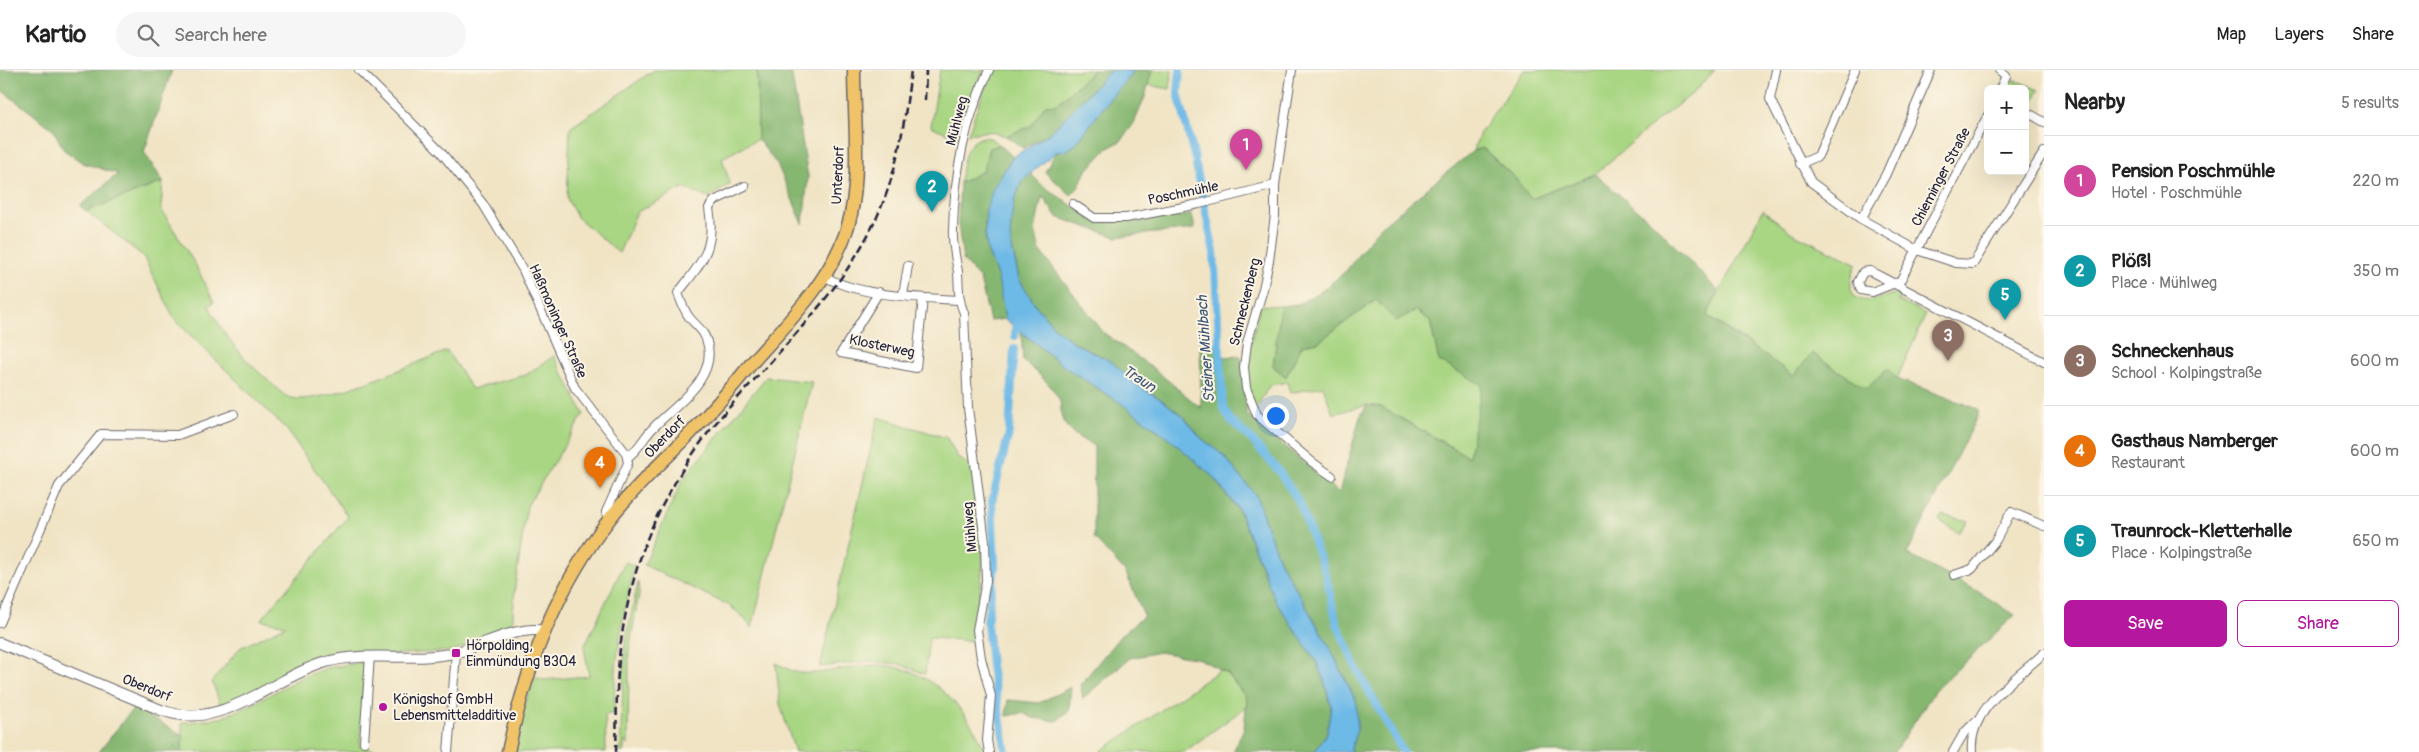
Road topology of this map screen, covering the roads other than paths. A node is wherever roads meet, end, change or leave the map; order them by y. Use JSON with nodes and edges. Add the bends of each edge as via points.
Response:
{"nodes":[{"id":1,"x":359,"y":70,"type":"edge"},
{"id":2,"x":854,"y":70,"type":"edge"},
{"id":3,"x":989,"y":70,"type":"edge"},
{"id":4,"x":1292,"y":70,"type":"edge"},
{"id":5,"x":1776,"y":70,"type":"edge"},
{"id":6,"x":1855,"y":70,"type":"edge"},
{"id":7,"x":1931,"y":70,"type":"edge"},
{"id":8,"x":1999,"y":70,"type":"edge"},
{"id":9,"x":2002,"y":85,"type":"edge"},
{"id":10,"x":2029,"y":113,"type":"edge"},
{"id":11,"x":2044,"y":122,"type":"edge"},
{"id":12,"x":1984,"y":123,"type":"edge"},
{"id":13,"x":2044,"y":152,"type":"edge"},
{"id":14,"x":1800,"y":164,"type":"junction"},
{"id":15,"x":1275,"y":185,"type":"junction"},
{"id":16,"x":745,"y":186,"type":"dead end"},
{"id":17,"x":1073,"y":204,"type":"dead end"},
{"id":18,"x":1860,"y":219,"type":"junction"},
{"id":19,"x":1917,"y":250,"type":"junction"},
{"id":20,"x":908,"y":266,"type":"dead end"},
{"id":21,"x":824,"y":276,"type":"junction"},
{"id":22,"x":879,"y":292,"type":"junction"},
{"id":23,"x":902,"y":295,"type":"junction"},
{"id":24,"x":923,"y":298,"type":"junction"},
{"id":25,"x":958,"y":300,"type":"junction"},
{"id":26,"x":2044,"y":362,"type":"edge"},
{"id":27,"x":234,"y":414,"type":"dead end"},
{"id":28,"x":628,"y":457,"type":"junction"},
{"id":29,"x":1332,"y":476,"type":"dead end"},
{"id":30,"x":611,"y":518,"type":"junction"},
{"id":31,"x":2044,"y":526,"type":"edge"},
{"id":32,"x":1954,"y":575,"type":"dead end"},
{"id":33,"x":0,"y":624,"type":"edge"},
{"id":34,"x":545,"y":631,"type":"junction"},
{"id":35,"x":0,"y":643,"type":"edge"},
{"id":36,"x":456,"y":653,"type":"junction"},
{"id":37,"x":2044,"y":653,"type":"edge"},
{"id":38,"x":370,"y":656,"type":"junction"},
{"id":39,"x":1978,"y":719,"type":"junction"},
{"id":40,"x":364,"y":742,"type":"dead end"},
{"id":41,"x":448,"y":752,"type":"edge"},
{"id":42,"x":508,"y":752,"type":"edge"},
{"id":43,"x":989,"y":752,"type":"edge"},
{"id":44,"x":1953,"y":752,"type":"edge"},
{"id":45,"x":1972,"y":752,"type":"edge"}],
"edges":[{"from":1,"to":28,"type":"street","name":"Haßmoninger Straße","via":[[440,151],[478,196],[523,270],[574,388]]},
{"from":2,"to":21,"type":"main road","name":"Unterdorf","via":[[853,201],[843,240]]},
{"from":3,"to":25,"type":"street","name":"Mühlweg","via":[[970,113],[957,180],[952,232],[960,287]]},
{"from":4,"to":15,"type":"street"},
{"from":5,"to":14,"type":"street","via":[[1770,99]]},
{"from":6,"to":14,"type":"street","via":[[1818,156]]},
{"from":7,"to":18,"type":"street","via":[[1886,174]]},
{"from":8,"to":9,"type":"street","via":[[2006,76]]},
{"from":10,"to":11,"type":"street"},
{"from":12,"to":19,"type":"street","name":"Chieminger Straße"},
{"from":13,"to":19,"type":"street","via":[[1973,264],[1956,263]]},
{"from":14,"to":18,"type":"street","via":[[1811,182]]},
{"from":15,"to":17,"type":"street","name":"Poschmühle","via":[[1126,218],[1094,218]]},
{"from":15,"to":29,"type":"street","name":"Schneckenberg","via":[[1269,261],[1247,343],[1246,388],[1257,415]]},
{"from":16,"to":28,"type":"street","name":"Oberdorf","via":[[714,202],[709,208],[711,236],[706,256],[678,293],[688,315],[703,331],[708,342],[706,368],[692,391]]},
{"from":18,"to":19,"type":"street"},
{"from":19,"to":26,"type":"street","name":"Chieminger Straße","via":[[1897,284]]},
{"from":20,"to":23,"type":"street"},
{"from":21,"to":22,"type":"street","via":[[846,286]]},
{"from":21,"to":30,"type":"main road","name":"Oberdorf","via":[[721,399]]},
{"from":22,"to":23,"type":"street"},
{"from":22,"to":24,"type":"street","name":"Klosterweg","via":[[841,353],[916,368]]},
{"from":23,"to":24,"type":"street"},
{"from":24,"to":25,"type":"street"},
{"from":25,"to":43,"type":"street","name":"Mühlweg","via":[[964,313],[968,408],[985,542],[986,581],[978,630],[991,696]]},
{"from":27,"to":33,"type":"street","via":[[178,435],[101,434],[59,486]]},
{"from":28,"to":30,"type":"street","via":[[606,512]]},
{"from":30,"to":34,"type":"main road","name":"Oberdorf","via":[[578,568]]},
{"from":31,"to":32,"type":"street","via":[[2011,512],[1996,540],[1972,569]]},
{"from":34,"to":36,"type":"street","name":"Oberdorf","via":[[526,630]]},
{"from":34,"to":42,"type":"main road","name":"Oberdorf","via":[[517,706]]},
{"from":35,"to":38,"type":"street","name":"Oberdorf","via":[[178,716],[220,712],[301,671],[340,659]]},
{"from":36,"to":38,"type":"street","name":"Oberdorf","via":[[417,657]]},
{"from":36,"to":41,"type":"street"},
{"from":37,"to":39,"type":"street","via":[[1987,706]]},
{"from":38,"to":40,"type":"street"},
{"from":39,"to":44,"type":"street","via":[[1964,733]]},
{"from":39,"to":45,"type":"street"}]}
